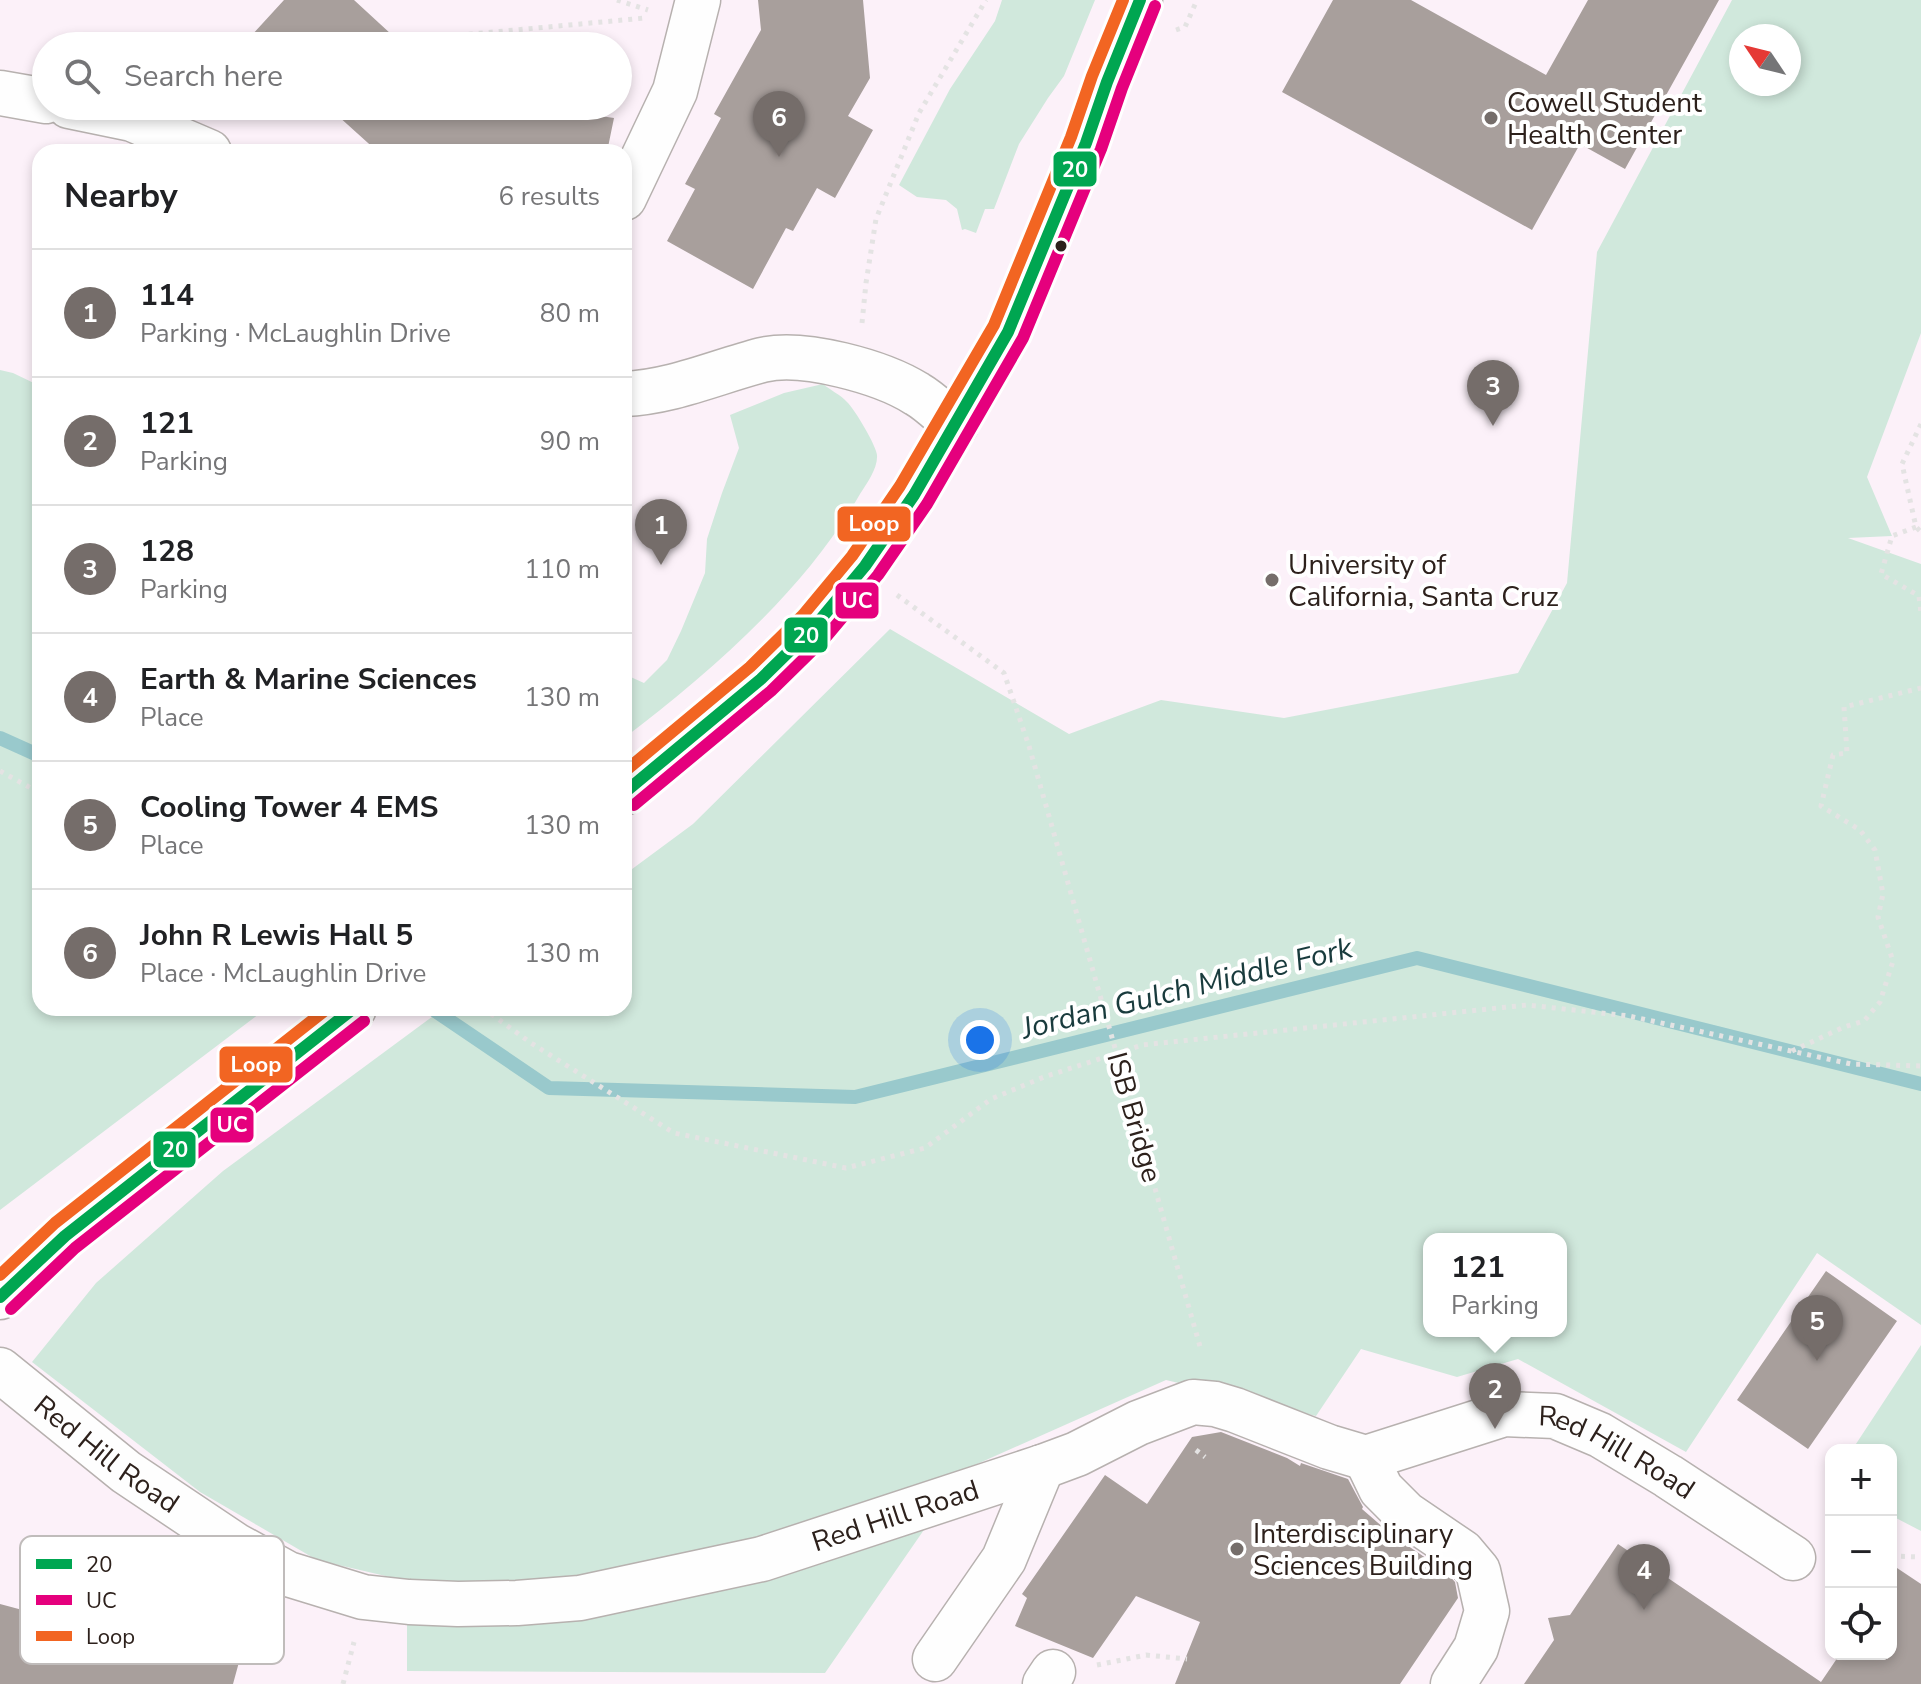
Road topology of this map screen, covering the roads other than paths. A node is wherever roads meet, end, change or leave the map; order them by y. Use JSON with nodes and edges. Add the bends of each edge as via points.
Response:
{"nodes":[{"id":1,"x":698,"y":0,"type":"edge"},
{"id":2,"x":1140,"y":0,"type":"edge"},
{"id":3,"x":0,"y":93,"type":"edge"},
{"id":4,"x":32,"y":99,"type":"edge"},
{"id":5,"x":134,"y":120,"type":"edge"},
{"id":6,"x":190,"y":144,"type":"edge"},
{"id":7,"x":632,"y":181,"type":"edge"},
{"id":8,"x":632,"y":394,"type":"edge"},
{"id":9,"x":956,"y":425,"type":"junction"},
{"id":10,"x":632,"y":786,"type":"edge"},
{"id":11,"x":344,"y":1016,"type":"edge"},
{"id":12,"x":0,"y":1297,"type":"edge"},
{"id":13,"x":0,"y":1370,"type":"edge"},
{"id":14,"x":1366,"y":1458,"type":"junction"},
{"id":15,"x":1042,"y":1467,"type":"junction"},
{"id":16,"x":222,"y":1536,"type":"edge"},
{"id":17,"x":1793,"y":1558,"type":"dead end"},
{"id":18,"x":284,"y":1572,"type":"edge"},
{"id":19,"x":935,"y":1659,"type":"dead end"},
{"id":20,"x":1453,"y":1684,"type":"edge"}],
"edges":[{"from":1,"to":7,"type":"main road","via":[[675,91]]},
{"from":2,"to":9,"type":"main road","via":[[1008,332]]},
{"from":3,"to":4,"type":"main road"},
{"from":5,"to":6,"type":"main road"},
{"from":8,"to":9,"type":"main road","via":[[765,359],[802,358],[867,371],[917,393]]},
{"from":9,"to":10,"type":"main road","via":[[865,566],[815,626],[761,679]]},
{"from":11,"to":12,"type":"main road","via":[[65,1236]]},
{"from":13,"to":16,"type":"main road","name":"Red Hill Road","via":[[126,1472]]},
{"from":14,"to":15,"type":"main road","name":"Red Hill Road","via":[[1235,1410],[1193,1402]]},
{"from":14,"to":17,"type":"main road","name":"Red Hill Road","via":[[1504,1414],[1555,1416],[1600,1435]]},
{"from":14,"to":20,"type":"main road","via":[[1381,1489],[1406,1514],[1462,1552],[1478,1571],[1487,1611],[1476,1648]]},
{"from":15,"to":18,"type":"main road","name":"Red Hill Road","via":[[762,1559],[580,1598],[409,1602],[363,1597]]},
{"from":15,"to":19,"type":"main road","via":[[1004,1559]]}]}
